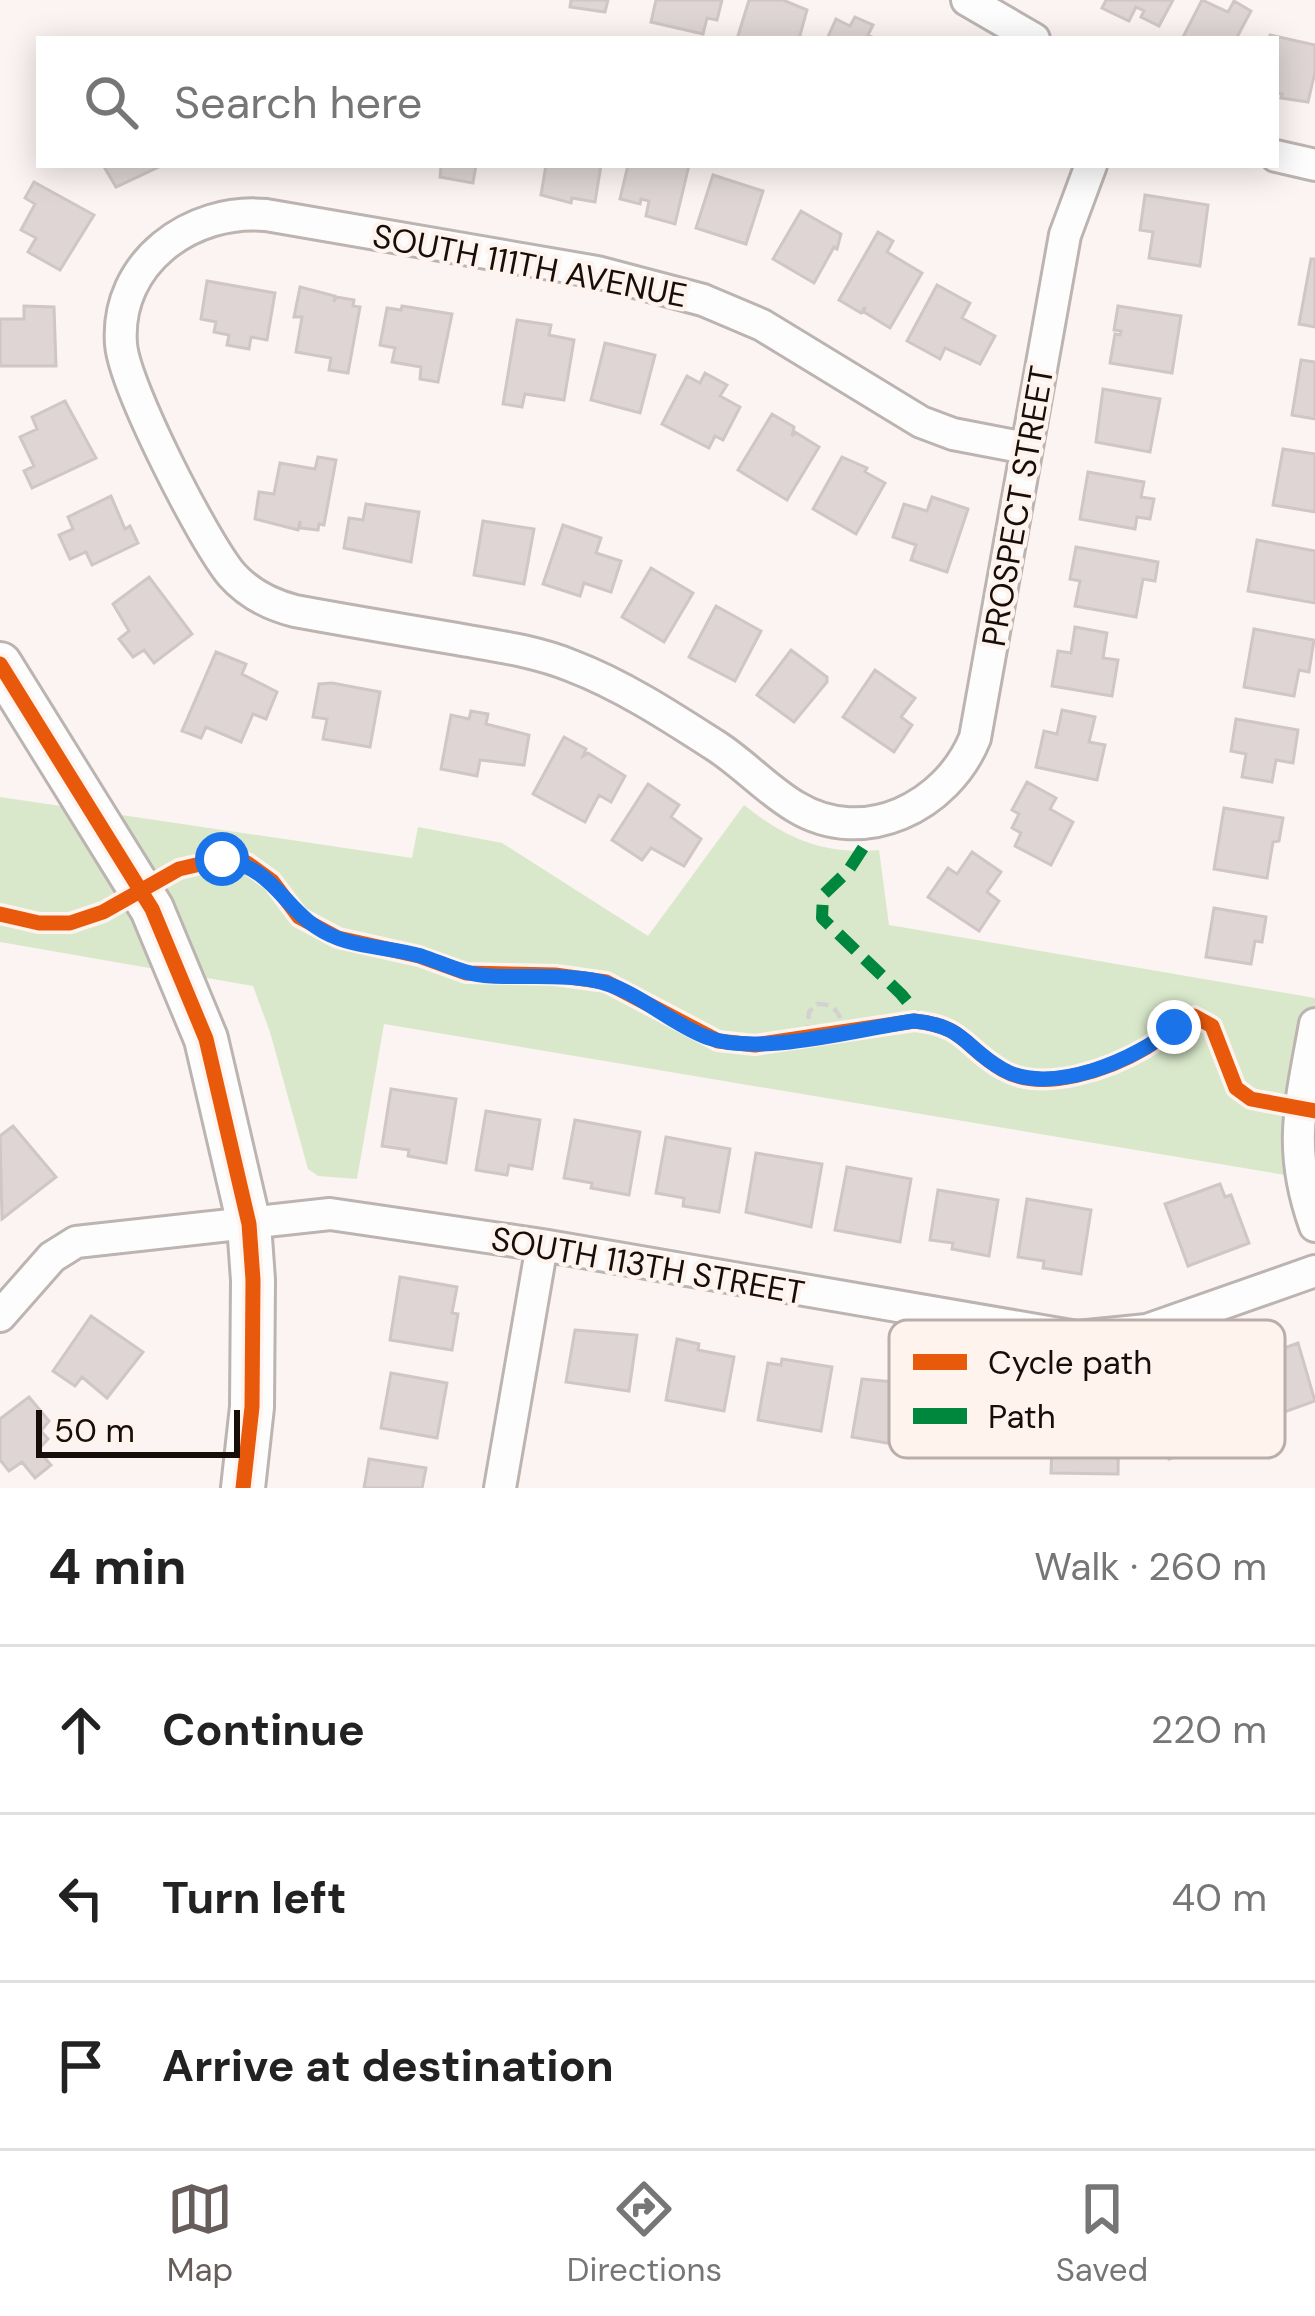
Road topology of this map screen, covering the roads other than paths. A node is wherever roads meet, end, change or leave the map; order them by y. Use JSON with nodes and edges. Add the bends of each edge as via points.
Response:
{"nodes":[{"id":1,"x":967,"y":0,"type":"edge"},
{"id":2,"x":1029,"y":36,"type":"edge"},
{"id":3,"x":1279,"y":158,"type":"edge"},
{"id":4,"x":1315,"y":165,"type":"edge"},
{"id":5,"x":1090,"y":168,"type":"edge"},
{"id":6,"x":1026,"y":448,"type":"junction"},
{"id":7,"x":0,"y":664,"type":"edge"},
{"id":8,"x":898,"y":817,"type":"joint"},
{"id":9,"x":1315,"y":1024,"type":"edge"},
{"id":10,"x":249,"y":1224,"type":"junction"},
{"id":11,"x":1315,"y":1226,"type":"edge"},
{"id":12,"x":542,"y":1245,"type":"junction"},
{"id":13,"x":1315,"y":1271,"type":"edge"},
{"id":14,"x":0,"y":1316,"type":"edge"},
{"id":15,"x":978,"y":1320,"type":"edge"},
{"id":16,"x":1175,"y":1320,"type":"edge"},
{"id":17,"x":243,"y":1488,"type":"edge"},
{"id":18,"x":500,"y":1488,"type":"edge"}],
"edges":[{"from":1,"to":2,"type":"street"},
{"from":3,"to":4,"type":"street"},
{"from":5,"to":6,"type":"street","name":"PROSPECT STREET","via":[[1065,236]]},
{"from":6,"to":8,"type":"street","name":"PROSPECT STREET","via":[[975,738],[946,786]]},
{"from":6,"to":8,"type":"street","name":"SOUTH 111TH AVENUE","via":[[936,428],[762,325],[703,300],[597,272],[266,215],[225,216],[178,233],[143,269],[123,316],[133,393],[222,562],[259,597],[295,611],[550,657],[717,747],[799,809],[844,821]]},
{"from":7,"to":10,"type":"street","via":[[152,909],[206,1039]]},
{"from":9,"to":11,"type":"street","via":[[1297,1141]]},
{"from":10,"to":12,"type":"street","name":"SOUTH 113TH STREET","via":[[330,1214]]},
{"from":10,"to":14,"type":"street","name":"SOUTH 113TH STREET","via":[[76,1242]]},
{"from":10,"to":17,"type":"street","via":[[255,1342]]},
{"from":12,"to":15,"type":"street","name":"SOUTH 113TH STREET"},
{"from":12,"to":18,"type":"street"},
{"from":13,"to":16,"type":"street","name":"SOUTH 113TH STREET"}]}
